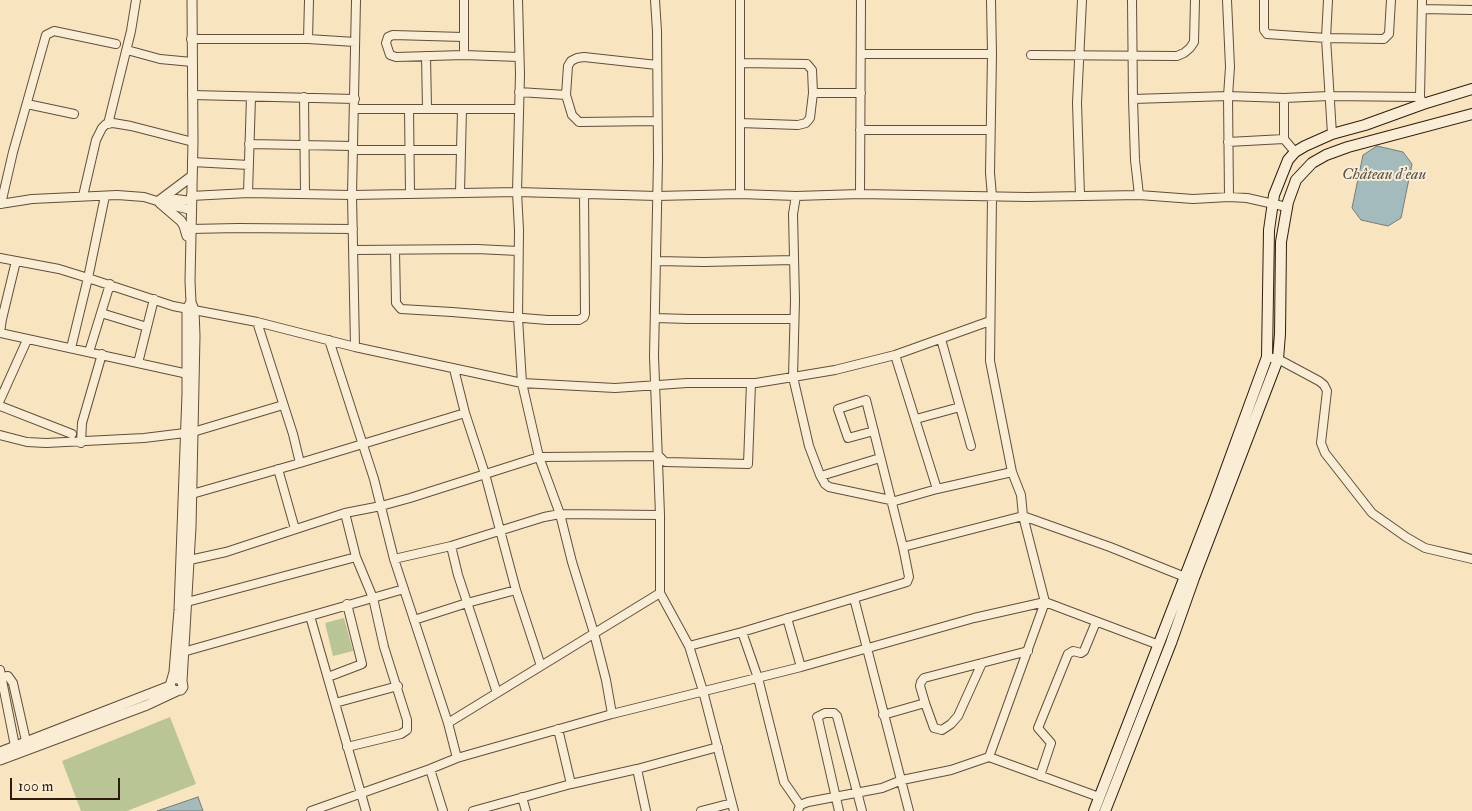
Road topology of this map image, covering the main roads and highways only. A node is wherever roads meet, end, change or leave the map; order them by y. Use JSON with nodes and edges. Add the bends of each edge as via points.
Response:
{"nodes":[{"id":1,"x":1472,"y":89,"type":"edge"},
{"id":2,"x":1472,"y":114,"type":"edge"},
{"id":3,"x":1094,"y":811,"type":"edge"},
{"id":4,"x":1105,"y":811,"type":"edge"}],
"edges":[{"from":1,"to":3,"type":"main road","via":[[1421,101],[1365,125],[1332,134],[1305,146],[1288,160],[1272,203],[1269,230],[1267,358]]},
{"from":2,"to":4,"type":"main road","via":[[1326,155],[1312,163],[1291,190],[1281,242],[1278,359]]}]}
